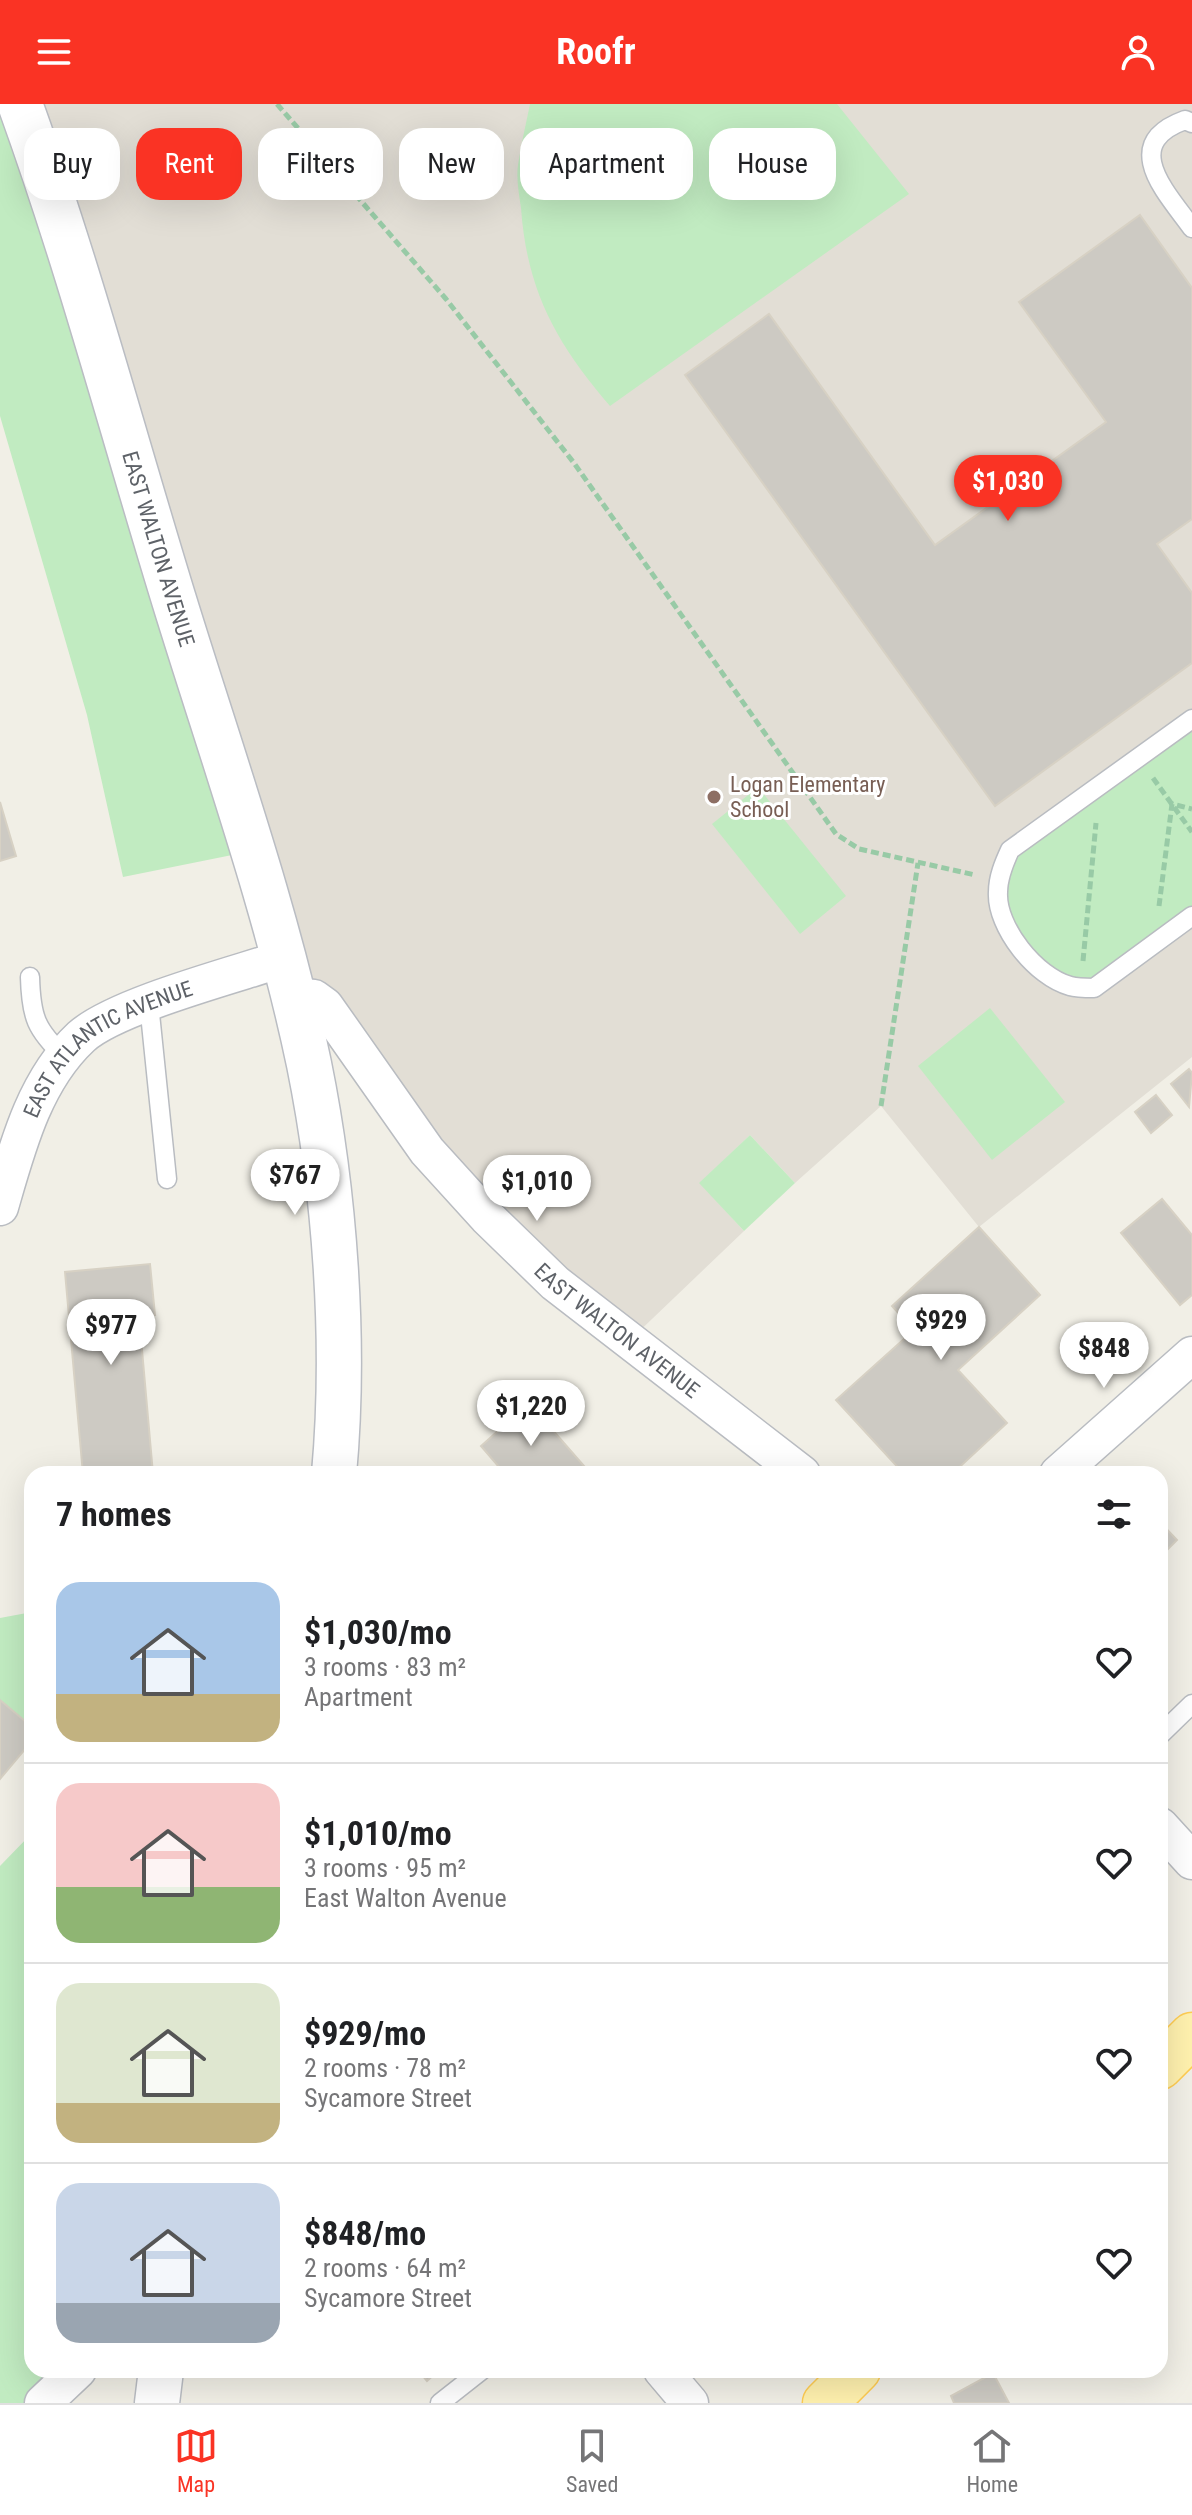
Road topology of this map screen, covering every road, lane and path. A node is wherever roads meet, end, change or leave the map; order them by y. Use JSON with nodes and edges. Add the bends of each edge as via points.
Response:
{"nodes":[{"id":1,"x":20,"y":104,"type":"edge"},
{"id":2,"x":277,"y":104,"type":"edge"},
{"id":3,"x":1192,"y":123,"type":"edge"},
{"id":4,"x":1192,"y":228,"type":"edge"},
{"id":5,"x":1192,"y":719,"type":"edge"},
{"id":6,"x":1138,"y":758,"type":"junction"},
{"id":7,"x":1099,"y":786,"type":"junction"},
{"id":8,"x":1172,"y":804,"type":"junction"},
{"id":9,"x":1192,"y":809,"type":"edge"},
{"id":10,"x":1192,"y":832,"type":"edge"},
{"id":11,"x":918,"y":863,"type":"junction"},
{"id":12,"x":1000,"y":881,"type":"junction"},
{"id":13,"x":1192,"y":916,"type":"edge"},
{"id":14,"x":1155,"y":944,"type":"junction"},
{"id":15,"x":30,"y":977,"type":"dead end"},
{"id":16,"x":286,"y":978,"type":"junction"},
{"id":17,"x":1081,"y":987,"type":"junction"},
{"id":18,"x":149,"y":1004,"type":"junction"},
{"id":19,"x":65,"y":1057,"type":"junction"},
{"id":20,"x":881,"y":1106,"type":"dead end"},
{"id":21,"x":167,"y":1179,"type":"dead end"},
{"id":22,"x":0,"y":1207,"type":"edge"},
{"id":23,"x":1192,"y":1355,"type":"edge"},
{"id":24,"x":334,"y":1466,"type":"edge"},
{"id":25,"x":792,"y":1466,"type":"edge"},
{"id":26,"x":1067,"y":1466,"type":"edge"},
{"id":27,"x":1192,"y":1704,"type":"edge"},
{"id":28,"x":1168,"y":1727,"type":"edge"},
{"id":29,"x":1168,"y":1835,"type":"edge"},
{"id":30,"x":1192,"y":1861,"type":"edge"},
{"id":31,"x":1192,"y":2035,"type":"edge"},
{"id":32,"x":1168,"y":2059,"type":"edge"},
{"id":33,"x":70,"y":2378,"type":"edge"},
{"id":34,"x":160,"y":2378,"type":"edge"},
{"id":35,"x":472,"y":2378,"type":"edge"},
{"id":36,"x":669,"y":2378,"type":"edge"},
{"id":37,"x":850,"y":2378,"type":"edge"},
{"id":38,"x":43,"y":2403,"type":"edge"},
{"id":39,"x":157,"y":2403,"type":"edge"},
{"id":40,"x":440,"y":2403,"type":"edge"},
{"id":41,"x":690,"y":2403,"type":"edge"},
{"id":42,"x":825,"y":2403,"type":"edge"}],
"edges":[{"from":1,"to":16,"type":"main road","name":"EAST WALTON AVENUE","via":[[261,879]]},
{"from":2,"to":11,"type":"path","via":[[446,299],[574,463],[836,834],[859,849]]},
{"from":3,"to":4,"type":"lane","via":[[1171,125],[1156,136],[1150,151],[1152,168]]},
{"from":5,"to":6,"type":"lane"},
{"from":6,"to":7,"type":"lane"},
{"from":6,"to":8,"type":"path"},
{"from":7,"to":12,"type":"lane","via":[[1010,850]]},
{"from":7,"to":17,"type":"path"},
{"from":8,"to":9,"type":"path"},
{"from":8,"to":10,"type":"path"},
{"from":8,"to":14,"type":"path"},
{"from":11,"to":12,"type":"path"},
{"from":11,"to":20,"type":"path"},
{"from":12,"to":17,"type":"lane","via":[[1003,920],[1021,948],[1044,971],[1068,986]]},
{"from":13,"to":14,"type":"lane"},
{"from":14,"to":17,"type":"lane","via":[[1094,988]]},
{"from":15,"to":19,"type":"lane","via":[[34,1021]]},
{"from":16,"to":18,"type":"street","name":"EAST ATLANTIC AVENUE"},
{"from":16,"to":24,"type":"main road","name":"EAST WALTON AVENUE","via":[[324,1155],[338,1334]]},
{"from":16,"to":25,"type":"street","name":"EAST WALTON AVENUE","via":[[325,1006],[427,1151],[555,1283]]},
{"from":18,"to":19,"type":"street","name":"EAST ATLANTIC AVENUE","via":[[82,1035]]},
{"from":18,"to":21,"type":"lane"},
{"from":19,"to":22,"type":"street","name":"EAST ATLANTIC AVENUE","via":[[48,1078],[19,1141]]},
{"from":23,"to":26,"type":"street"},
{"from":27,"to":28,"type":"lane"},
{"from":29,"to":30,"type":"street"},
{"from":31,"to":32,"type":"main road"},
{"from":33,"to":38,"type":"street"},
{"from":34,"to":39,"type":"main road"},
{"from":35,"to":40,"type":"lane"},
{"from":36,"to":41,"type":"street"},
{"from":37,"to":42,"type":"main road"}]}
